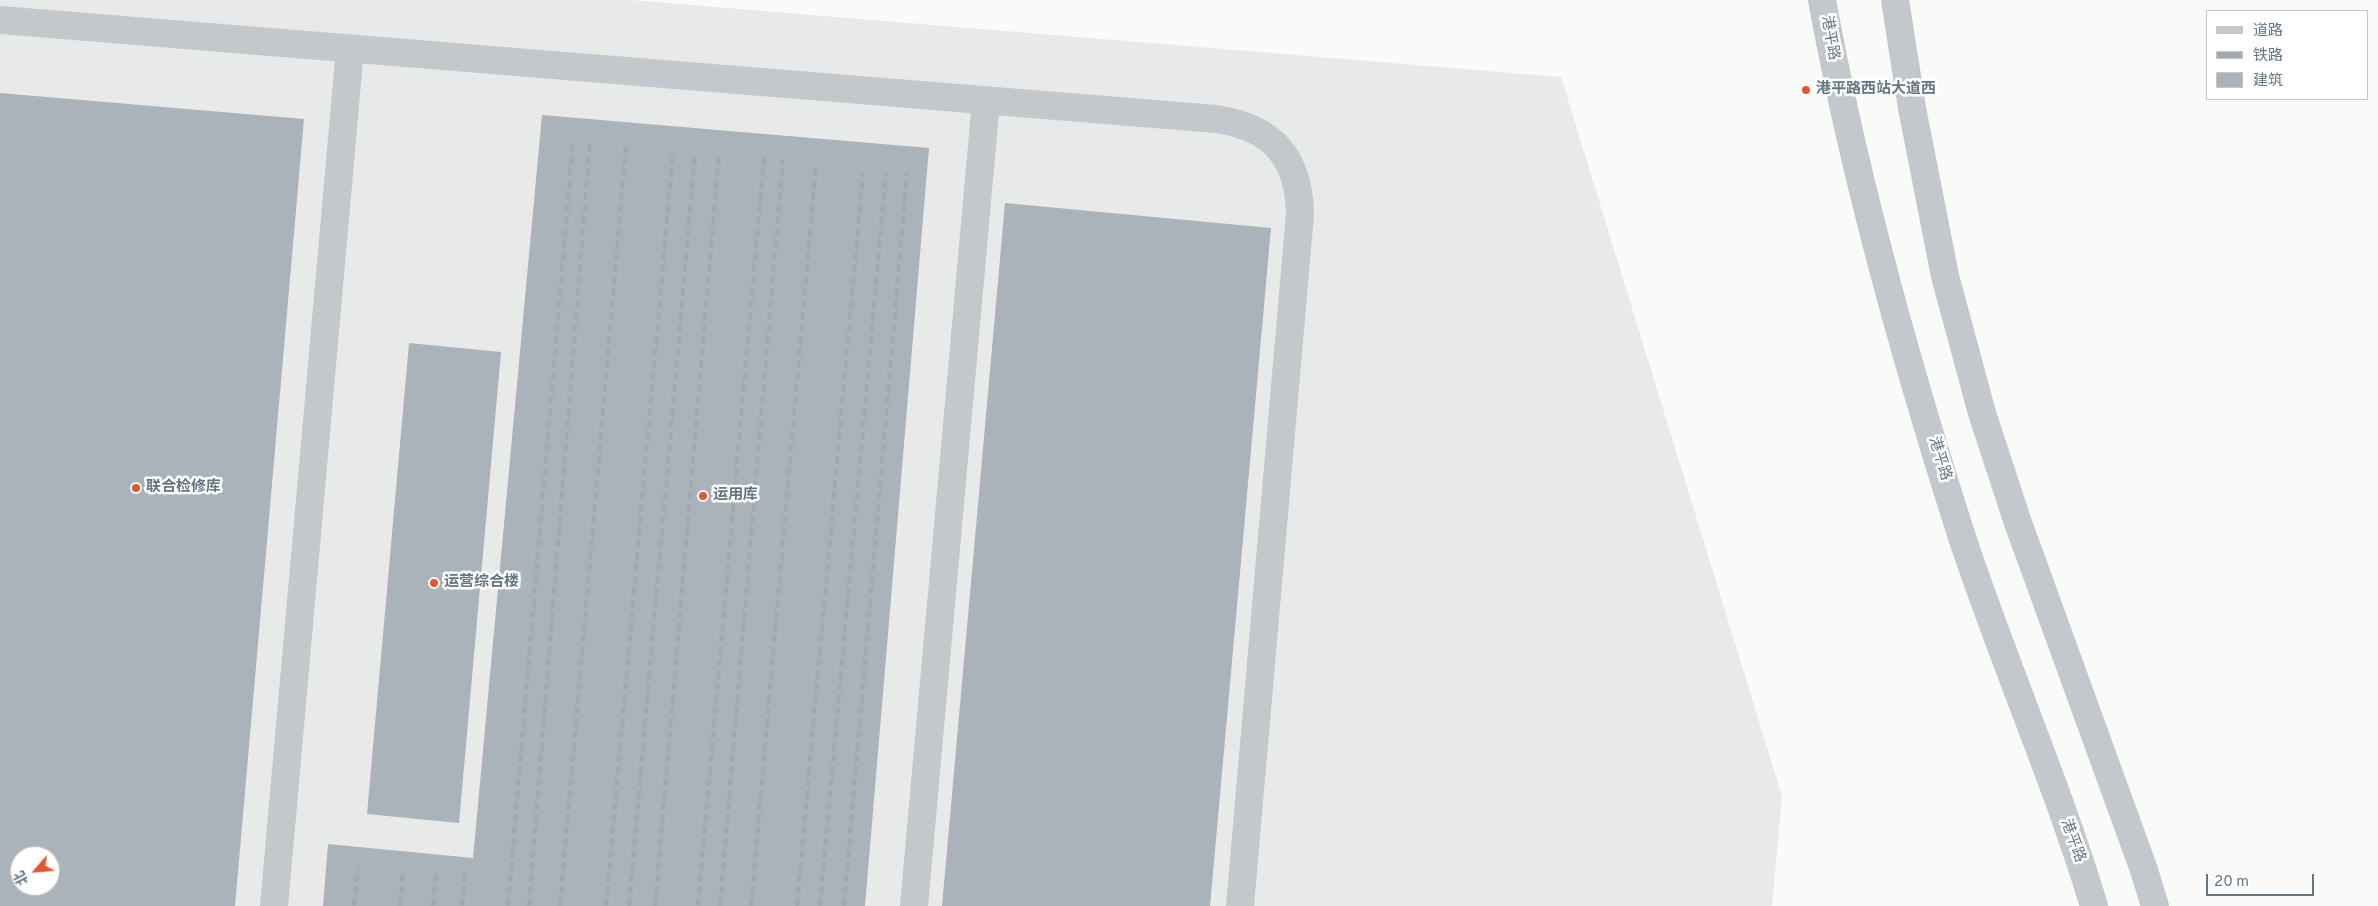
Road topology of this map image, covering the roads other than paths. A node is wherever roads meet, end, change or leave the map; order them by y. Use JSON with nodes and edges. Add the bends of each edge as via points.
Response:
{"nodes":[{"id":1,"x":1822,"y":0,"type":"edge"},
{"id":2,"x":1895,"y":0,"type":"edge"},
{"id":3,"x":0,"y":20,"type":"edge"},
{"id":4,"x":350,"y":49,"type":"junction"},
{"id":5,"x":986,"y":101,"type":"junction"},
{"id":6,"x":274,"y":906,"type":"edge"},
{"id":7,"x":914,"y":906,"type":"edge"},
{"id":8,"x":1240,"y":906,"type":"edge"},
{"id":9,"x":2094,"y":906,"type":"edge"},
{"id":10,"x":2155,"y":906,"type":"edge"}],
"edges":[{"from":1,"to":9,"type":"street","name":"港平路","via":[[1838,84],[1896,317],[1962,535]]},
{"from":2,"to":10,"type":"street","via":[[1912,108],[1945,276],[1980,404],[2017,520]]},
{"from":3,"to":4,"type":"street"},
{"from":4,"to":5,"type":"street"},
{"from":4,"to":6,"type":"street"},
{"from":5,"to":7,"type":"street"},
{"from":5,"to":8,"type":"street","via":[[1238,122],[1256,129],[1272,142],[1295,173],[1300,214]]}]}
